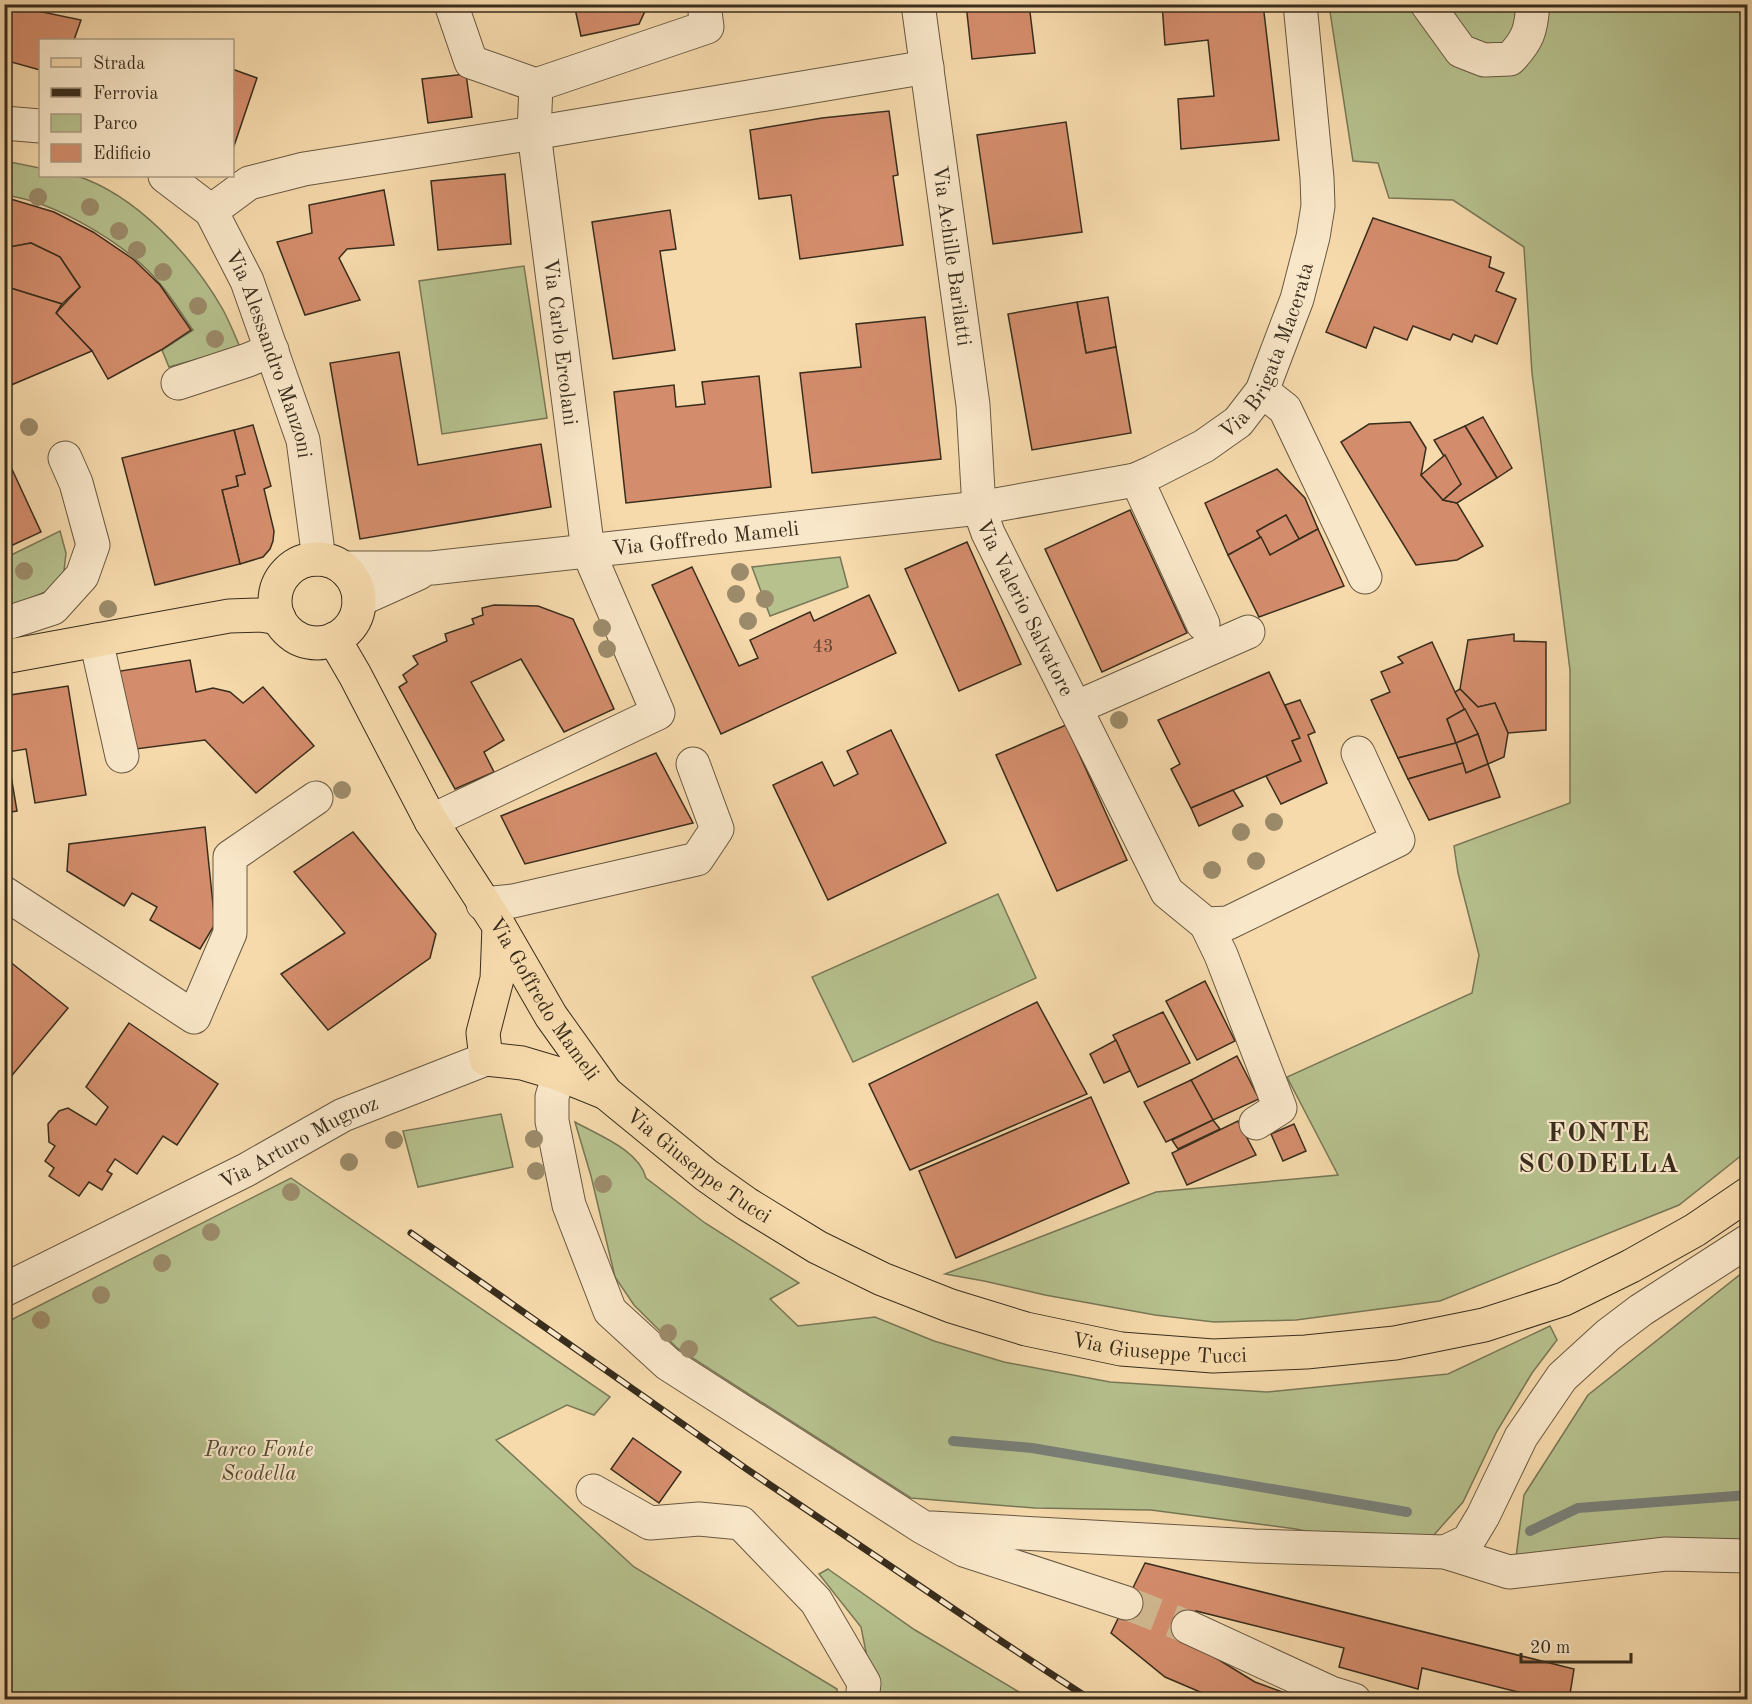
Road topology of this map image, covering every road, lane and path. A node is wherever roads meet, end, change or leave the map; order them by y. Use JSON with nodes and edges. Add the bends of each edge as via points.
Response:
{"nodes":[{"id":1,"x":451,"y":4,"type":"edge"},
{"id":2,"x":704,"y":4,"type":"edge"},
{"id":3,"x":918,"y":4,"type":"edge"},
{"id":4,"x":1300,"y":4,"type":"edge"},
{"id":5,"x":1427,"y":4,"type":"edge"},
{"id":6,"x":1533,"y":4,"type":"edge"},
{"id":7,"x":927,"y":67,"type":"junction"},
{"id":8,"x":536,"y":85,"type":"junction"},
{"id":9,"x":4,"y":123,"type":"edge"},
{"id":10,"x":39,"y":126,"type":"edge"},
{"id":11,"x":534,"y":134,"type":"junction"},
{"id":12,"x":166,"y":177,"type":"edge"},
{"id":13,"x":211,"y":211,"type":"junction"},
{"id":14,"x":272,"y":350,"type":"junction"},
{"id":15,"x":178,"y":383,"type":"dead end"},
{"id":16,"x":1262,"y":391,"type":"junction"},
{"id":17,"x":65,"y":458,"type":"dead end"},
{"id":18,"x":1135,"y":480,"type":"junction"},
{"id":19,"x":979,"y":508,"type":"junction"},
{"id":20,"x":588,"y":550,"type":"junction"},
{"id":21,"x":330,"y":564,"type":"junction"},
{"id":22,"x":432,"y":568,"type":"junction"},
{"id":23,"x":1365,"y":577,"type":"dead end"},
{"id":24,"x":279,"y":584,"type":"junction"},
{"id":25,"x":359,"y":600,"type":"junction"},
{"id":26,"x":229,"y":616,"type":"junction"},
{"id":27,"x":279,"y":618,"type":"junction"},
{"id":28,"x":4,"y":624,"type":"edge"},
{"id":29,"x":1203,"y":624,"type":"dead end"},
{"id":30,"x":1248,"y":632,"type":"dead end"},
{"id":31,"x":334,"y":639,"type":"junction"},
{"id":32,"x":96,"y":640,"type":"junction"},
{"id":33,"x":4,"y":657,"type":"edge"},
{"id":34,"x":1075,"y":708,"type":"junction"},
{"id":35,"x":1358,"y":753,"type":"dead end"},
{"id":36,"x":122,"y":756,"type":"dead end"},
{"id":37,"x":693,"y":764,"type":"dead end"},
{"id":38,"x":316,"y":798,"type":"dead end"},
{"id":39,"x":431,"y":822,"type":"junction"},
{"id":40,"x":4,"y":893,"type":"edge"},
{"id":41,"x":491,"y":915,"type":"junction"},
{"id":42,"x":1206,"y":924,"type":"junction"},
{"id":43,"x":486,"y":1059,"type":"junction"},
{"id":44,"x":559,"y":1074,"type":"junction"},
{"id":45,"x":606,"y":1093,"type":"junction"},
{"id":46,"x":1256,"y":1123,"type":"dead end"},
{"id":47,"x":1748,"y":1194,"type":"edge"},
{"id":48,"x":1748,"y":1241,"type":"edge"},
{"id":49,"x":4,"y":1290,"type":"edge"},
{"id":50,"x":593,"y":1491,"type":"dead end"},
{"id":51,"x":924,"y":1528,"type":"junction"},
{"id":52,"x":1445,"y":1552,"type":"junction"},
{"id":53,"x":1748,"y":1556,"type":"edge"},
{"id":54,"x":1126,"y":1603,"type":"tunnel mouth"},
{"id":55,"x":1188,"y":1627,"type":"tunnel mouth"},
{"id":56,"x":862,"y":1700,"type":"edge"},
{"id":57,"x":1354,"y":1700,"type":"edge"}],
"edges":[{"from":1,"to":8,"type":"street","via":[[471,62]]},
{"from":2,"to":8,"type":"street","via":[[707,27]]},
{"from":3,"to":7,"type":"street","name":"Via Achille Barilatti"},
{"from":4,"to":16,"type":"street","name":"Via Brigata Macerata","via":[[1318,206],[1297,299]]},
{"from":5,"to":6,"type":"street","via":[[1461,51],[1484,60],[1510,59],[1523,45],[1532,28]]},
{"from":7,"to":11,"type":"street"},
{"from":7,"to":19,"type":"street","name":"Via Achille Barilatti","via":[[973,405]]},
{"from":8,"to":11,"type":"street","name":"Via Carlo Ercolani"},
{"from":9,"to":10,"type":"street"},
{"from":11,"to":13,"type":"street","via":[[304,169],[249,183]]},
{"from":11,"to":20,"type":"street","name":"Via Carlo Ercolani"},
{"from":12,"to":13,"type":"street","name":"Via Alessandro Manzoni"},
{"from":13,"to":14,"type":"street","name":"Via Alessandro Manzoni","via":[[246,281]]},
{"from":14,"to":15,"type":"street"},
{"from":14,"to":21,"type":"street","name":"Via Alessandro Manzoni","via":[[303,440],[317,544]]},
{"from":16,"to":18,"type":"street","name":"Via Brigata Macerata","via":[[1238,422],[1204,446]]},
{"from":16,"to":23,"type":"street","via":[[1286,409]]},
{"from":17,"to":28,"type":"street","via":[[93,545],[82,576],[53,608]]},
{"from":18,"to":19,"type":"street","name":"Via Brigata Macerata"},
{"from":18,"to":29,"type":"street"},
{"from":19,"to":20,"type":"street","name":"Via Goffredo Mameli","via":[[721,547]]},
{"from":19,"to":34,"type":"street","name":"Via Valerio Salvatore","via":[[987,533]]},
{"from":20,"to":22,"type":"street","name":"Via Goffredo Mameli"},
{"from":20,"to":39,"type":"street","name":"Via Carlo Ercolani","via":[[658,713]]},
{"from":21,"to":22,"type":"street","name":"Via Goffredo Mameli"},
{"from":21,"to":24,"type":"main road","via":[[296,565]]},
{"from":21,"to":25,"type":"main road","via":[[356,584]]},
{"from":22,"to":25,"type":"street","name":"Via Goffredo Mameli"},
{"from":24,"to":26,"type":"main road"},
{"from":24,"to":27,"type":"main road","via":[[275,599]]},
{"from":25,"to":31,"type":"main road","via":[[351,625]]},
{"from":26,"to":27,"type":"main road"},
{"from":26,"to":32,"type":"main road"},
{"from":27,"to":31,"type":"main road","via":[[285,628],[302,640],[318,643]]},
{"from":30,"to":34,"type":"street","name":"Via Valerio Salvatore"},
{"from":31,"to":39,"type":"main road"},
{"from":32,"to":33,"type":"main road"},
{"from":32,"to":36,"type":"street"},
{"from":34,"to":42,"type":"street","name":"Via Valerio Salvatore","via":[[1167,892]]},
{"from":35,"to":42,"type":"street","via":[[1398,840],[1228,923]]},
{"from":37,"to":41,"type":"street","via":[[717,829],[697,859],[513,901]]},
{"from":38,"to":40,"type":"street","via":[[230,857],[230,933],[194,1017]]},
{"from":39,"to":41,"type":"main road"},
{"from":41,"to":43,"type":"main road","name":"Via Goffredo Mameli","via":[[497,979],[483,1033]]},
{"from":41,"to":45,"type":"main road","name":"Via Goffredo Mameli","via":[[551,1016]]},
{"from":42,"to":46,"type":"street","via":[[1281,1108]]},
{"from":43,"to":44,"type":"main road","name":"Via Arturo Mugnoz","via":[[522,1063]]},
{"from":43,"to":49,"type":"street","name":"Via Arturo Mugnoz","via":[[343,1115],[246,1170]]},
{"from":44,"to":45,"type":"main road","name":"Via Arturo Mugnoz"},
{"from":44,"to":51,"type":"street","via":[[552,1097],[552,1121],[569,1205],[610,1311],[668,1364]]},
{"from":45,"to":47,"type":"main road","name":"Via Giuseppe Tucci","via":[[706,1175],[826,1252],[951,1306],[1026,1329],[1121,1348],[1213,1356],[1306,1352],[1395,1344],[1484,1325],[1564,1299],[1631,1266]]},
{"from":48,"to":52,"type":"street","via":[[1641,1310],[1562,1377],[1521,1437],[1468,1541]]},
{"from":50,"to":56,"type":"street","via":[[650,1523],[699,1519],[741,1523],[816,1601],[864,1683]]},
{"from":51,"to":52,"type":"street","via":[[1242,1546]]},
{"from":51,"to":54,"type":"street","via":[[964,1550]]},
{"from":52,"to":53,"type":"street","via":[[1509,1572],[1666,1554]]},
{"from":55,"to":57,"type":"street"}]}
